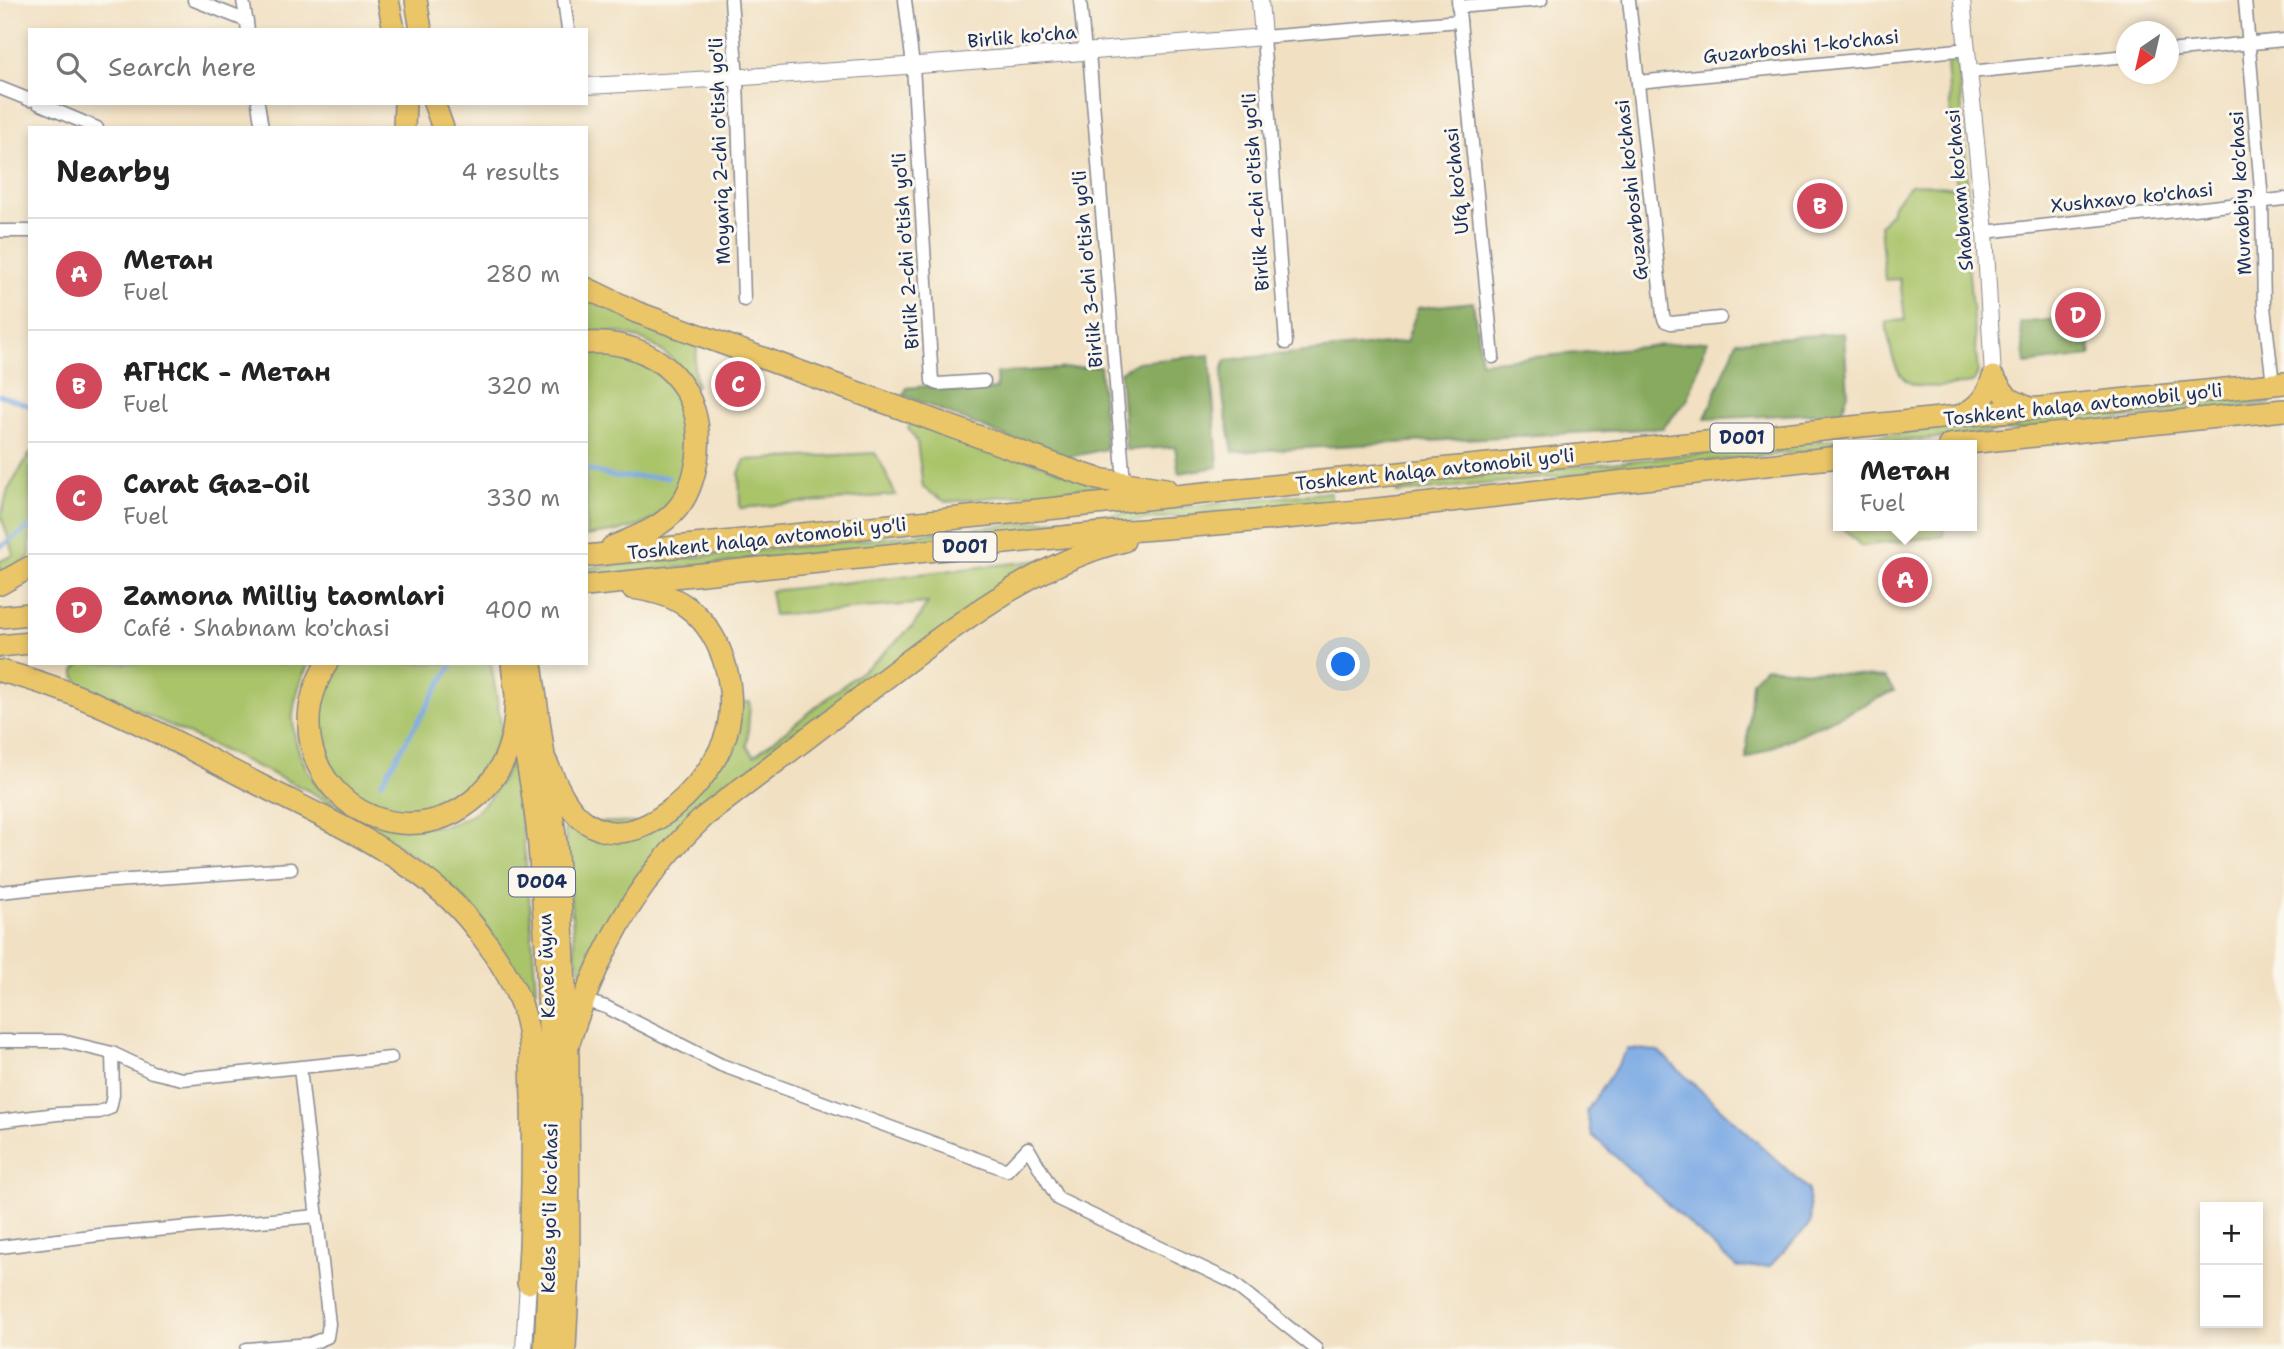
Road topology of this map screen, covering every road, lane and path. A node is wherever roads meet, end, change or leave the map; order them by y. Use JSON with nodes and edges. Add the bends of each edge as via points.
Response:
{"nodes":[{"id":1,"x":194,"y":0,"type":"edge"},
{"id":2,"x":243,"y":0,"type":"edge"},
{"id":3,"x":388,"y":0,"type":"edge"},
{"id":4,"x":416,"y":0,"type":"edge"},
{"id":5,"x":564,"y":0,"type":"edge"},
{"id":6,"x":731,"y":0,"type":"edge"},
{"id":7,"x":905,"y":0,"type":"edge"},
{"id":8,"x":1080,"y":0,"type":"edge"},
{"id":9,"x":1260,"y":0,"type":"edge"},
{"id":10,"x":1541,"y":0,"type":"edge"},
{"id":11,"x":1629,"y":0,"type":"edge"},
{"id":12,"x":1962,"y":0,"type":"edge"},
{"id":13,"x":2245,"y":0,"type":"edge"},
{"id":14,"x":1459,"y":9,"type":"edge"},
{"id":15,"x":247,"y":25,"type":"edge"},
{"id":16,"x":394,"y":28,"type":"edge"},
{"id":17,"x":421,"y":28,"type":"edge"},
{"id":18,"x":568,"y":28,"type":"edge"},
{"id":19,"x":1263,"y":37,"type":"junction"},
{"id":20,"x":2284,"y":40,"type":"edge"},
{"id":21,"x":2250,"y":43,"type":"junction"},
{"id":22,"x":1968,"y":50,"type":"junction"},
{"id":23,"x":2179,"y":50,"type":"edge"},
{"id":24,"x":1087,"y":52,"type":"junction"},
{"id":25,"x":2116,"y":57,"type":"edge"},
{"id":26,"x":913,"y":66,"type":"junction"},
{"id":27,"x":1970,"y":72,"type":"junction"},
{"id":28,"x":737,"y":79,"type":"junction"},
{"id":29,"x":1638,"y":82,"type":"junction"},
{"id":30,"x":588,"y":86,"type":"edge"},
{"id":31,"x":0,"y":88,"type":"edge"},
{"id":32,"x":28,"y":99,"type":"edge"},
{"id":33,"x":43,"y":105,"type":"edge"},
{"id":34,"x":258,"y":105,"type":"edge"},
{"id":35,"x":407,"y":105,"type":"edge"},
{"id":36,"x":407,"y":105,"type":"edge"},
{"id":37,"x":433,"y":105,"type":"edge"},
{"id":38,"x":434,"y":105,"type":"edge"},
{"id":39,"x":92,"y":126,"type":"edge"},
{"id":40,"x":262,"y":126,"type":"edge"},
{"id":41,"x":404,"y":126,"type":"edge"},
{"id":42,"x":413,"y":126,"type":"edge"},
{"id":43,"x":434,"y":126,"type":"edge"},
{"id":44,"x":442,"y":126,"type":"edge"},
{"id":45,"x":2284,"y":199,"type":"edge"},
{"id":46,"x":2262,"y":201,"type":"junction"},
{"id":47,"x":0,"y":231,"type":"edge"},
{"id":48,"x":28,"y":231,"type":"edge"},
{"id":49,"x":1985,"y":233,"type":"junction"},
{"id":50,"x":588,"y":289,"type":"edge"},
{"id":51,"x":744,"y":300,"type":"dead end"},
{"id":52,"x":1720,"y":318,"type":"dead end"},
{"id":53,"x":588,"y":343,"type":"edge"},
{"id":54,"x":1286,"y":343,"type":"dead end"},
{"id":55,"x":1493,"y":357,"type":"dead end"},
{"id":56,"x":1993,"y":377,"type":"junction"},
{"id":57,"x":984,"y":381,"type":"dead end"},
{"id":58,"x":2278,"y":384,"type":"edge"},
{"id":59,"x":2031,"y":409,"type":"junction"},
{"id":60,"x":2284,"y":410,"type":"edge"},
{"id":61,"x":1960,"y":416,"type":"junction"},
{"id":62,"x":1977,"y":442,"type":"edge"},
{"id":63,"x":1833,"y":458,"type":"edge"},
{"id":64,"x":1368,"y":476,"type":"junction"},
{"id":65,"x":1124,"y":483,"type":"junction"},
{"id":66,"x":1199,"y":494,"type":"junction"},
{"id":67,"x":1372,"y":509,"type":"junction"},
{"id":68,"x":1190,"y":527,"type":"junction"},
{"id":69,"x":590,"y":556,"type":"edge"},
{"id":70,"x":28,"y":568,"type":"edge"},
{"id":71,"x":0,"y":584,"type":"edge"},
{"id":72,"x":594,"y":585,"type":"edge"},
{"id":73,"x":28,"y":614,"type":"edge"},
{"id":74,"x":0,"y":617,"type":"edge"},
{"id":75,"x":28,"y":643,"type":"edge"},
{"id":76,"x":0,"y":646,"type":"edge"},
{"id":77,"x":326,"y":665,"type":"edge"},
{"id":78,"x":512,"y":665,"type":"edge"},
{"id":79,"x":531,"y":665,"type":"edge"},
{"id":80,"x":0,"y":671,"type":"edge"},
{"id":81,"x":516,"y":698,"type":"junction"},
{"id":82,"x":546,"y":761,"type":"junction"},
{"id":83,"x":291,"y":869,"type":"dead end"},
{"id":84,"x":0,"y":892,"type":"edge"},
{"id":85,"x":585,"y":1001,"type":"junction"},
{"id":86,"x":0,"y":1041,"type":"edge"},
{"id":87,"x":112,"y":1053,"type":"junction"},
{"id":88,"x":391,"y":1058,"type":"dead end"},
{"id":89,"x":561,"y":1059,"type":"junction"},
{"id":90,"x":300,"y":1069,"type":"junction"},
{"id":91,"x":0,"y":1121,"type":"edge"},
{"id":92,"x":317,"y":1216,"type":"junction"},
{"id":93,"x":0,"y":1247,"type":"edge"},
{"id":94,"x":550,"y":1247,"type":"junction"},
{"id":95,"x":528,"y":1283,"type":"junction"},
{"id":96,"x":567,"y":1325,"type":"junction"},
{"id":97,"x":247,"y":1349,"type":"edge"},
{"id":98,"x":524,"y":1349,"type":"edge"},
{"id":99,"x":545,"y":1349,"type":"edge"},
{"id":100,"x":565,"y":1349,"type":"edge"},
{"id":101,"x":575,"y":1349,"type":"edge"},
{"id":102,"x":1316,"y":1349,"type":"edge"}],
"edges":[{"from":1,"to":15,"type":"street"},
{"from":2,"to":15,"type":"street"},
{"from":3,"to":16,"type":"main road"},
{"from":4,"to":17,"type":"main road"},
{"from":5,"to":18,"type":"street"},
{"from":6,"to":28,"type":"street","name":"Moyariq 2-chi o'tish yo'li"},
{"from":7,"to":26,"type":"street"},
{"from":8,"to":24,"type":"street","name":"Birlik 3-chi o'tish yo'li"},
{"from":9,"to":19,"type":"street"},
{"from":10,"to":14,"type":"street","name":"Birlik ko'cha"},
{"from":11,"to":29,"type":"street","name":"Guzarboshi ko'chasi"},
{"from":12,"to":22,"type":"street","name":"Shabnam ko'chasi"},
{"from":13,"to":21,"type":"street","name":"Murabbiy ko'chasi"},
{"from":14,"to":19,"type":"street","name":"Birlik ko'cha"},
{"from":14,"to":55,"type":"street","name":"Ufq ko'chasi"},
{"from":19,"to":24,"type":"street","name":"Birlik ko'cha"},
{"from":19,"to":54,"type":"street","name":"Birlik 4-chi o'tish yo'li"},
{"from":20,"to":21,"type":"street"},
{"from":21,"to":23,"type":"street"},
{"from":21,"to":46,"type":"street","name":"Murabbiy ko'chasi"},
{"from":22,"to":27,"type":"street","name":"Shabnam ko'chasi"},
{"from":22,"to":29,"type":"street","name":"Guzarboshi 1-ko'chasi"},
{"from":24,"to":26,"type":"street","name":"Birlik ko'cha"},
{"from":24,"to":65,"type":"street","name":"Birlik 3-chi o'tish yo'li"},
{"from":25,"to":27,"type":"street"},
{"from":26,"to":28,"type":"street","name":"Birlik ko'cha"},
{"from":26,"to":57,"type":"street","name":"Birlik 2-chi o'tish yo'li","via":[[932,381]]},
{"from":27,"to":49,"type":"street","name":"Shabnam ko'chasi"},
{"from":28,"to":30,"type":"street","name":"Birlik ko'cha"},
{"from":28,"to":51,"type":"street","name":"Moyariq 2-chi o'tish yo'li"},
{"from":29,"to":52,"type":"street","name":"Guzarboshi ko'chasi","via":[[1663,316],[1671,323]]},
{"from":31,"to":32,"type":"street"},
{"from":33,"to":39,"type":"street"},
{"from":34,"to":40,"type":"street"},
{"from":35,"to":41,"type":"main road"},
{"from":36,"to":42,"type":"main road"},
{"from":37,"to":43,"type":"main road"},
{"from":38,"to":44,"type":"main road"},
{"from":45,"to":46,"type":"street","name":"Xushxavo ko'chasi"},
{"from":46,"to":49,"type":"street","name":"Xushxavo ko'chasi"},
{"from":46,"to":58,"type":"street","name":"Murabbiy ko'chasi","via":[[2264,307]]},
{"from":47,"to":48,"type":"street"},
{"from":49,"to":56,"type":"street","name":"Shabnam ko'chasi"},
{"from":50,"to":65,"type":"main road","via":[[636,312],[1058,465]]},
{"from":53,"to":69,"type":"main road","via":[[627,346],[667,367],[687,391],[699,439],[692,483],[677,509],[657,527]]},
{"from":56,"to":59,"type":"main road","via":[[2008,398]]},
{"from":56,"to":61,"type":"main road","via":[[1983,401]]},
{"from":58,"to":59,"type":"main road","name":"Toshkent halqa avtomobil yo'li","number":"D001"},
{"from":59,"to":61,"type":"main road","name":"Toshkent halqa avtomobil yo'li","number":"D001"},
{"from":60,"to":62,"type":"main road","name":"Toshkent halqa avtomobil yo'li"},
{"from":61,"to":64,"type":"main road","name":"Toshkent halqa avtomobil yo'li","number":"D001"},
{"from":63,"to":67,"type":"main road","name":"Toshkent halqa avtomobil yo'li","number":"D001"},
{"from":64,"to":66,"type":"main road","name":"Toshkent halqa avtomobil yo'li","number":"D001"},
{"from":64,"to":67,"type":"main road"},
{"from":65,"to":66,"type":"main road"},
{"from":66,"to":69,"type":"main road","name":"Toshkent halqa avtomobil yo'li","number":"D001"},
{"from":67,"to":68,"type":"main road","name":"Toshkent halqa avtomobil yo'li","number":"D001"},
{"from":68,"to":72,"type":"main road","name":"Toshkent halqa avtomobil yo'li","number":"D001"},
{"from":68,"to":85,"type":"main road","via":[[1098,548],[1009,592],[906,662],[716,808],[678,842],[642,885],[616,929]]},
{"from":70,"to":71,"type":"main road"},
{"from":72,"to":82,"type":"main road","via":[[664,595],[703,622],[728,679],[730,711],[724,743],[704,776],[673,807],[648,824],[625,832],[603,830],[582,820],[566,801]]},
{"from":73,"to":74,"type":"main road"},
{"from":75,"to":76,"type":"main road"},
{"from":77,"to":81,"type":"main road","via":[[314,687],[307,723],[315,761],[346,800],[372,816],[398,823],[443,817],[482,792],[512,740]]},
{"from":78,"to":81,"type":"main road","number":"D004"},
{"from":79,"to":82,"type":"main road","number":"D004"},
{"from":80,"to":95,"type":"main road","via":[[96,704],[341,827],[433,885],[467,918],[514,990],[528,1034],[532,1118]]},
{"from":81,"to":89,"type":"main road","name":"Келес йули","number":"D004","via":[[539,844]]},
{"from":82,"to":89,"type":"main road","name":"Келес йули","number":"D004","via":[[563,940]]},
{"from":83,"to":84,"type":"street"},
{"from":85,"to":89,"type":"main road"},
{"from":85,"to":102,"type":"street","via":[[606,1006],[721,1065],[1007,1170],[1028,1148],[1058,1199],[1230,1281]]},
{"from":86,"to":87,"type":"street","via":[[62,1041]]},
{"from":87,"to":90,"type":"street","via":[[152,1072],[182,1079]]},
{"from":87,"to":91,"type":"street","via":[[110,1108]]},
{"from":88,"to":90,"type":"street"},
{"from":89,"to":94,"type":"main road","name":"Keles yoʻli koʻchasi","number":"D004"},
{"from":89,"to":96,"type":"main road","name":"Keles yoʻli koʻchasi","number":"D004"},
{"from":90,"to":92,"type":"street"},
{"from":92,"to":93,"type":"street"},
{"from":92,"to":97,"type":"street","via":[[327,1337],[310,1344]]},
{"from":94,"to":95,"type":"main road"},
{"from":94,"to":99,"type":"main road","name":"Keles yoʻli koʻchasi","number":"D004"},
{"from":95,"to":98,"type":"street","name":"Keles yoʻli koʻchasi"},
{"from":96,"to":100,"type":"main road","name":"Keles yoʻli koʻchasi","number":"D004"},
{"from":96,"to":101,"type":"street","name":"Keles yoʻli koʻchasi"}]}
